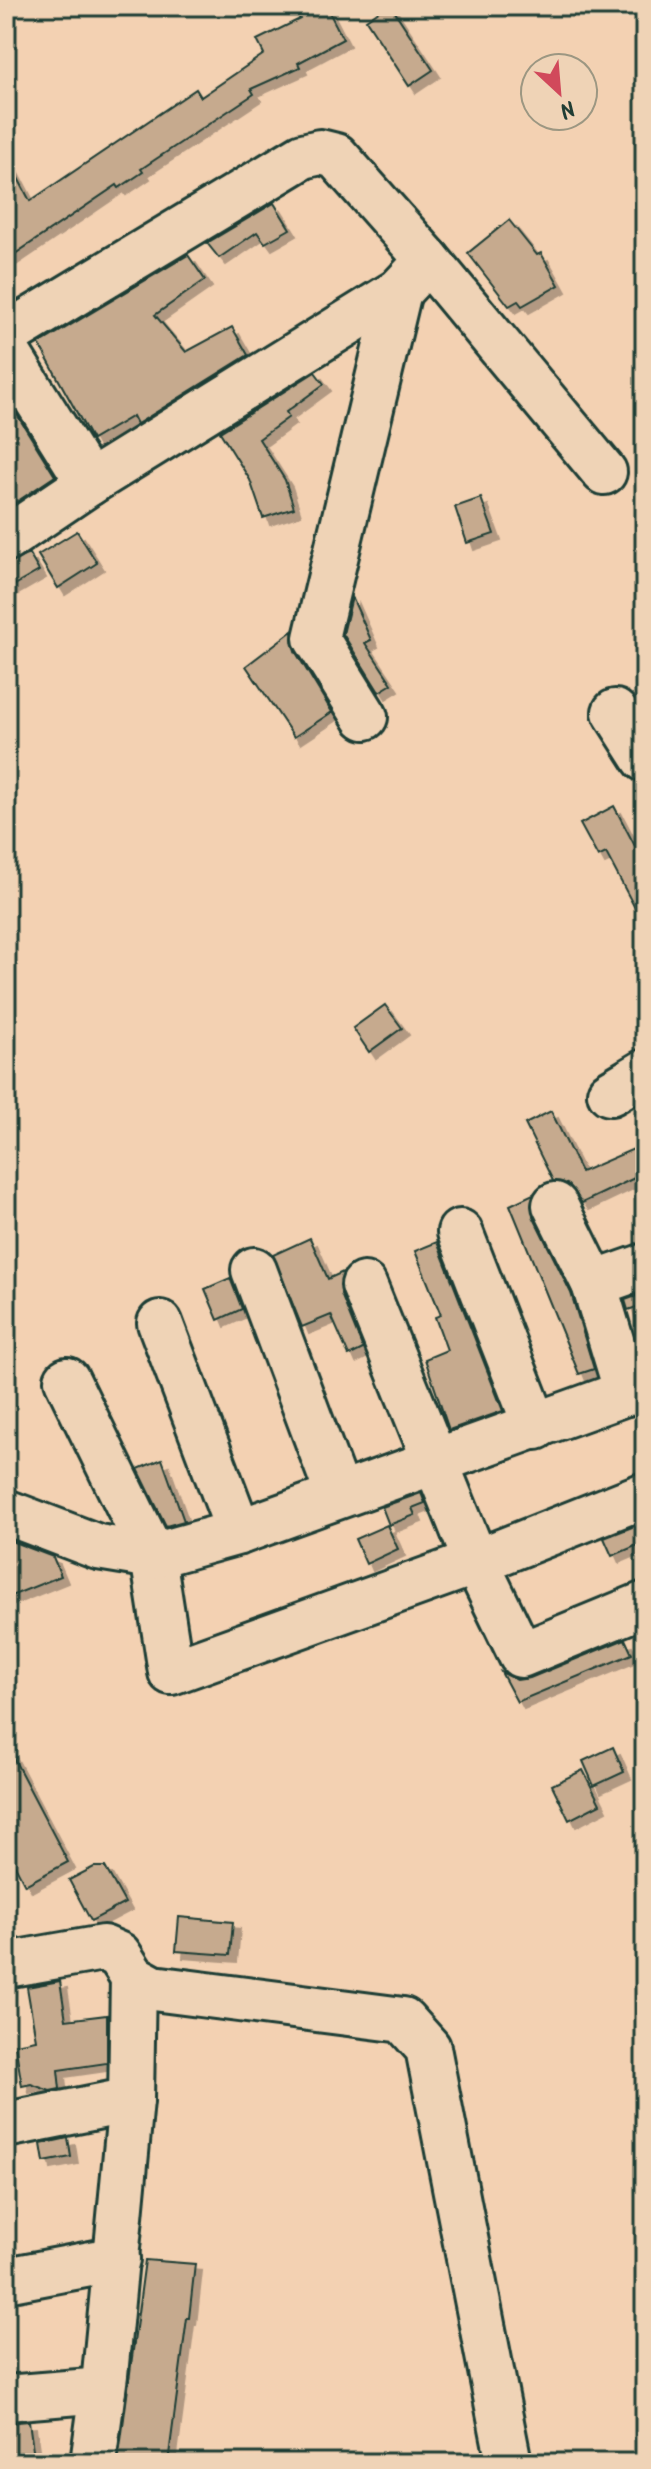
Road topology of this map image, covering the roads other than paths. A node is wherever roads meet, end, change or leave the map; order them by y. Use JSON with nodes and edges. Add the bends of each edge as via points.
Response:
{"nodes":[{"id":1,"x":414,"y":276,"type":"junction"},
{"id":2,"x":6,"y":335,"type":"edge"},
{"id":3,"x":6,"y":350,"type":"edge"},
{"id":4,"x":604,"y":472,"type":"dead end"},
{"id":5,"x":89,"y":483,"type":"junction"},
{"id":6,"x":6,"y":539,"type":"edge"},
{"id":7,"x":615,"y":712,"type":"dead end"},
{"id":8,"x":365,"y":717,"type":"dead end"},
{"id":9,"x":645,"y":759,"type":"edge"},
{"id":10,"x":555,"y":1205,"type":"dead end"},
{"id":11,"x":460,"y":1232,"type":"dead end"},
{"id":12,"x":645,"y":1266,"type":"edge"},
{"id":13,"x":254,"y":1270,"type":"dead end"},
{"id":14,"x":594,"y":1284,"type":"junction"},
{"id":15,"x":364,"y":1285,"type":"dead end"},
{"id":16,"x":160,"y":1323,"type":"dead end"},
{"id":17,"x":67,"y":1380,"type":"dead end"},
{"id":18,"x":636,"y":1390,"type":"edge"},
{"id":19,"x":536,"y":1427,"type":"junction"},
{"id":20,"x":435,"y":1463,"type":"junction"},
{"id":21,"x":338,"y":1495,"type":"junction"},
{"id":22,"x":645,"y":1495,"type":"edge"},
{"id":23,"x":6,"y":1512,"type":"edge"},
{"id":24,"x":239,"y":1532,"type":"junction"},
{"id":25,"x":153,"y":1556,"type":"junction"},
{"id":26,"x":476,"y":1562,"type":"junction"},
{"id":27,"x":645,"y":1604,"type":"edge"},
{"id":28,"x":13,"y":1952,"type":"edge"},
{"id":29,"x":133,"y":1977,"type":"junction"},
{"id":30,"x":131,"y":2100,"type":"junction"},
{"id":31,"x":6,"y":2125,"type":"edge"},
{"id":32,"x":117,"y":2259,"type":"junction"},
{"id":33,"x":6,"y":2280,"type":"edge"},
{"id":34,"x":103,"y":2390,"type":"junction"},
{"id":35,"x":6,"y":2398,"type":"edge"},
{"id":36,"x":93,"y":2463,"type":"edge"},
{"id":37,"x":509,"y":2463,"type":"edge"}],
"edges":[{"from":1,"to":2,"type":"street","via":[[336,156],[320,152],[303,156]]},
{"from":1,"to":4,"type":"street"},
{"from":1,"to":5,"type":"street"},
{"from":1,"to":8,"type":"street","via":[[316,638]]},
{"from":3,"to":5,"type":"street"},
{"from":5,"to":6,"type":"street"},
{"from":7,"to":9,"type":"street"},
{"from":10,"to":14,"type":"street"},
{"from":11,"to":19,"type":"street"},
{"from":12,"to":14,"type":"street"},
{"from":13,"to":21,"type":"street"},
{"from":14,"to":18,"type":"street"},
{"from":15,"to":20,"type":"street"},
{"from":16,"to":24,"type":"street"},
{"from":17,"to":25,"type":"street"},
{"from":18,"to":19,"type":"street"},
{"from":19,"to":20,"type":"street"},
{"from":20,"to":21,"type":"street"},
{"from":20,"to":26,"type":"street"},
{"from":21,"to":24,"type":"street"},
{"from":22,"to":26,"type":"street"},
{"from":23,"to":25,"type":"street","via":[[98,1547]]},
{"from":24,"to":25,"type":"street"},
{"from":25,"to":26,"type":"street","via":[[171,1672]]},
{"from":26,"to":27,"type":"street","via":[[521,1655]]},
{"from":28,"to":29,"type":"street","via":[[103,1948],[119,1955]]},
{"from":29,"to":30,"type":"street"},
{"from":29,"to":37,"type":"street","via":[[153,1988],[403,2020],[428,2048]]},
{"from":30,"to":31,"type":"street"},
{"from":30,"to":32,"type":"street"},
{"from":32,"to":33,"type":"street"},
{"from":32,"to":34,"type":"street"},
{"from":34,"to":35,"type":"street"},
{"from":34,"to":36,"type":"street"}]}
